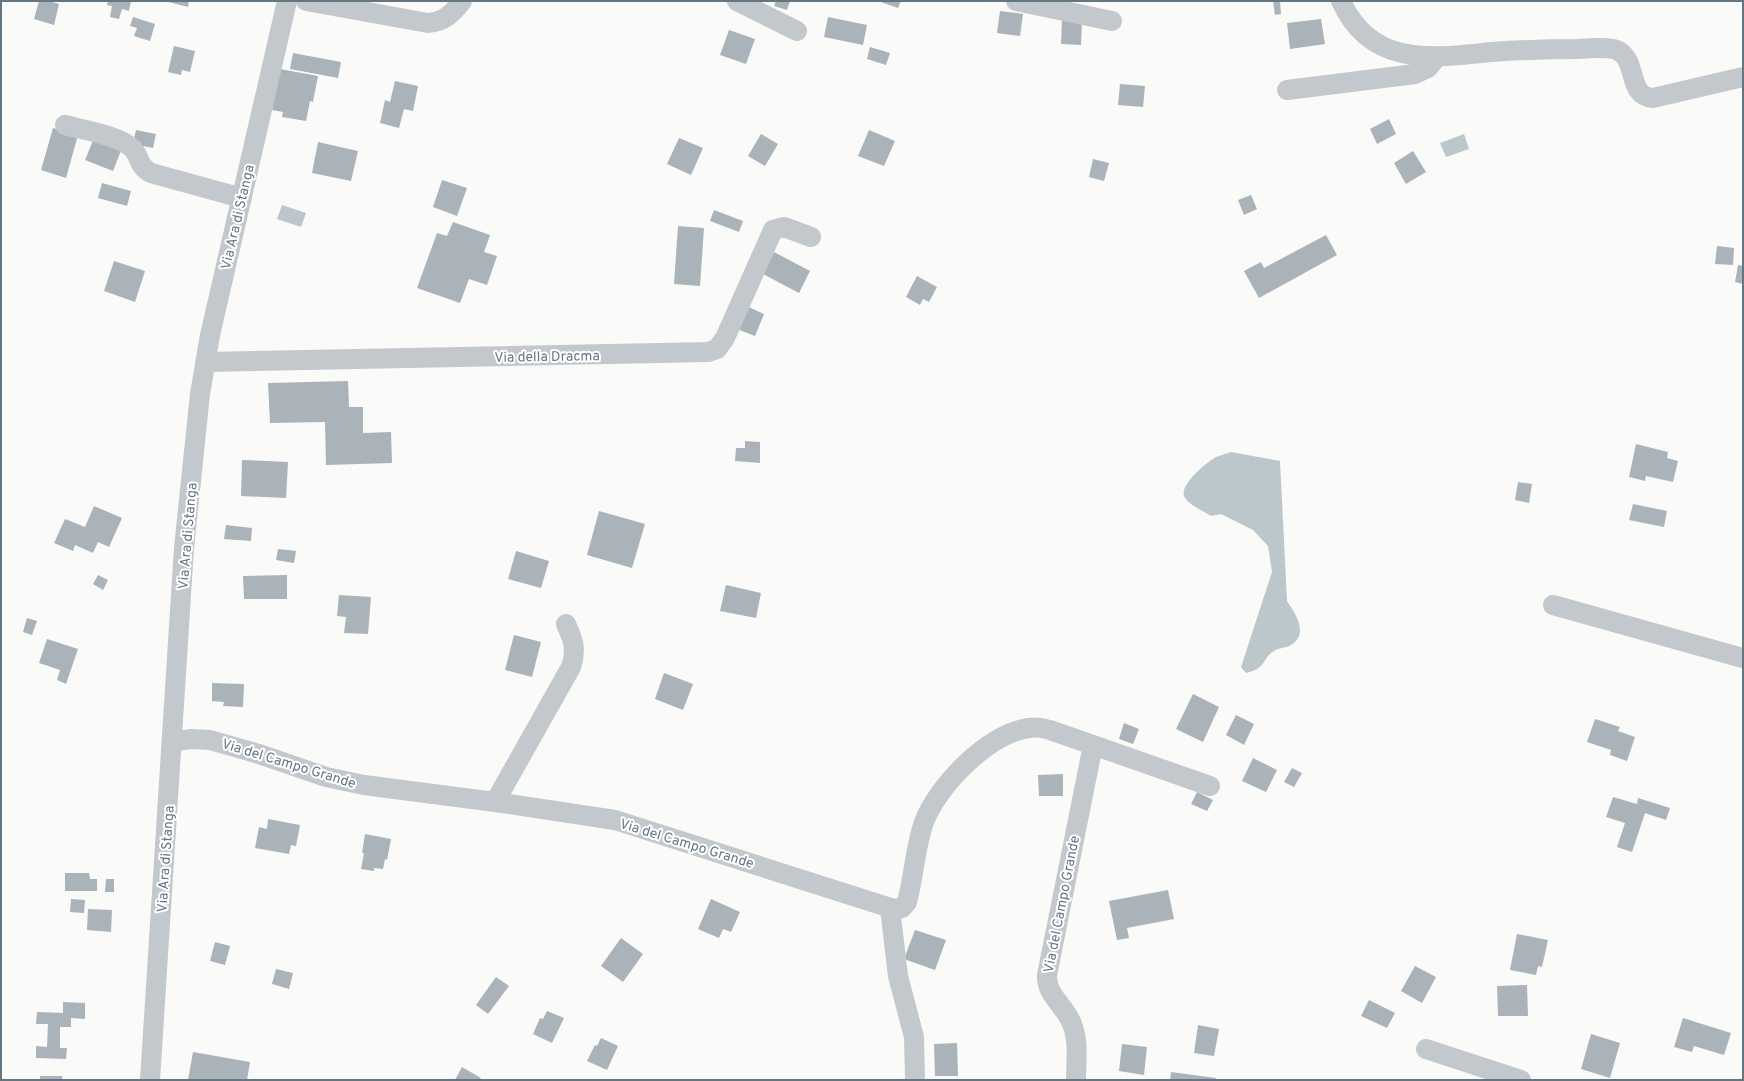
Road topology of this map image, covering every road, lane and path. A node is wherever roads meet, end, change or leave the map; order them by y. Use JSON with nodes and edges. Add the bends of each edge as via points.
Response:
{"nodes":[{"id":1,"x":287,"y":1,"type":"edge"},
{"id":2,"x":306,"y":1,"type":"edge"},
{"id":3,"x":462,"y":1,"type":"edge"},
{"id":4,"x":738,"y":1,"type":"edge"},
{"id":5,"x":1016,"y":1,"type":"edge"},
{"id":6,"x":1341,"y":1,"type":"edge"},
{"id":7,"x":1112,"y":21,"type":"dead end"},
{"id":8,"x":797,"y":31,"type":"dead end"},
{"id":9,"x":1437,"y":57,"type":"junction"},
{"id":10,"x":1743,"y":77,"type":"edge"},
{"id":11,"x":1287,"y":90,"type":"dead end"},
{"id":12,"x":64,"y":125,"type":"dead end"},
{"id":13,"x":242,"y":198,"type":"junction"},
{"id":14,"x":811,"y":237,"type":"dead end"},
{"id":15,"x":205,"y":362,"type":"junction"},
{"id":16,"x":1553,"y":605,"type":"dead end"},
{"id":17,"x":566,"y":624,"type":"dead end"},
{"id":18,"x":1743,"y":658,"type":"edge"},
{"id":19,"x":173,"y":742,"type":"junction"},
{"id":20,"x":1092,"y":745,"type":"junction"},
{"id":21,"x":1210,"y":786,"type":"dead end"},
{"id":22,"x":495,"y":802,"type":"junction"},
{"id":23,"x":890,"y":908,"type":"junction"},
{"id":24,"x":1426,"y":1049,"type":"dead end"},
{"id":25,"x":150,"y":1080,"type":"edge"},
{"id":26,"x":915,"y":1080,"type":"edge"},
{"id":27,"x":1076,"y":1080,"type":"edge"},
{"id":28,"x":1521,"y":1080,"type":"edge"}],
"edges":[{"from":1,"to":13,"type":"street","name":"Via Ara di Stanga"},
{"from":2,"to":3,"type":"street","via":[[428,23],[447,17]]},
{"from":4,"to":8,"type":"street"},
{"from":5,"to":7,"type":"street"},
{"from":6,"to":9,"type":"street","via":[[1356,25],[1384,46],[1410,55]]},
{"from":9,"to":10,"type":"street","via":[[1533,50],[1614,49],[1629,60],[1639,93],[1653,98]]},
{"from":9,"to":11,"type":"street","via":[[1428,68],[1415,74]]},
{"from":12,"to":13,"type":"street","via":[[108,136],[127,144],[134,149],[141,166],[151,173]]},
{"from":13,"to":15,"type":"street","name":"Via Ara di Stanga"},
{"from":14,"to":15,"type":"street","name":"Via della Dracma","via":[[784,227],[773,230],[725,338],[717,349],[708,352]]},
{"from":15,"to":19,"type":"street","name":"Via Ara di Stanga","via":[[184,548]]},
{"from":16,"to":18,"type":"street"},
{"from":17,"to":22,"type":"street","via":[[574,645],[575,654],[571,667]]},
{"from":19,"to":22,"type":"street","name":"Via del Campo Grande","via":[[190,739],[210,740],[342,781]]},
{"from":19,"to":25,"type":"street","name":"Via Ara di Stanga"},
{"from":20,"to":21,"type":"street"},
{"from":20,"to":23,"type":"street","via":[[1050,730],[1030,727],[1004,737],[976,755],[933,803],[923,824],[907,902],[898,909]]},
{"from":20,"to":27,"type":"street","name":"Via del Campo Grande","via":[[1047,975],[1048,990],[1064,1009],[1074,1029]]},
{"from":22,"to":23,"type":"street","name":"Via del Campo Grande","via":[[596,816],[621,822]]},
{"from":23,"to":26,"type":"street","via":[[898,976],[914,1038]]},
{"from":24,"to":28,"type":"street"}]}
